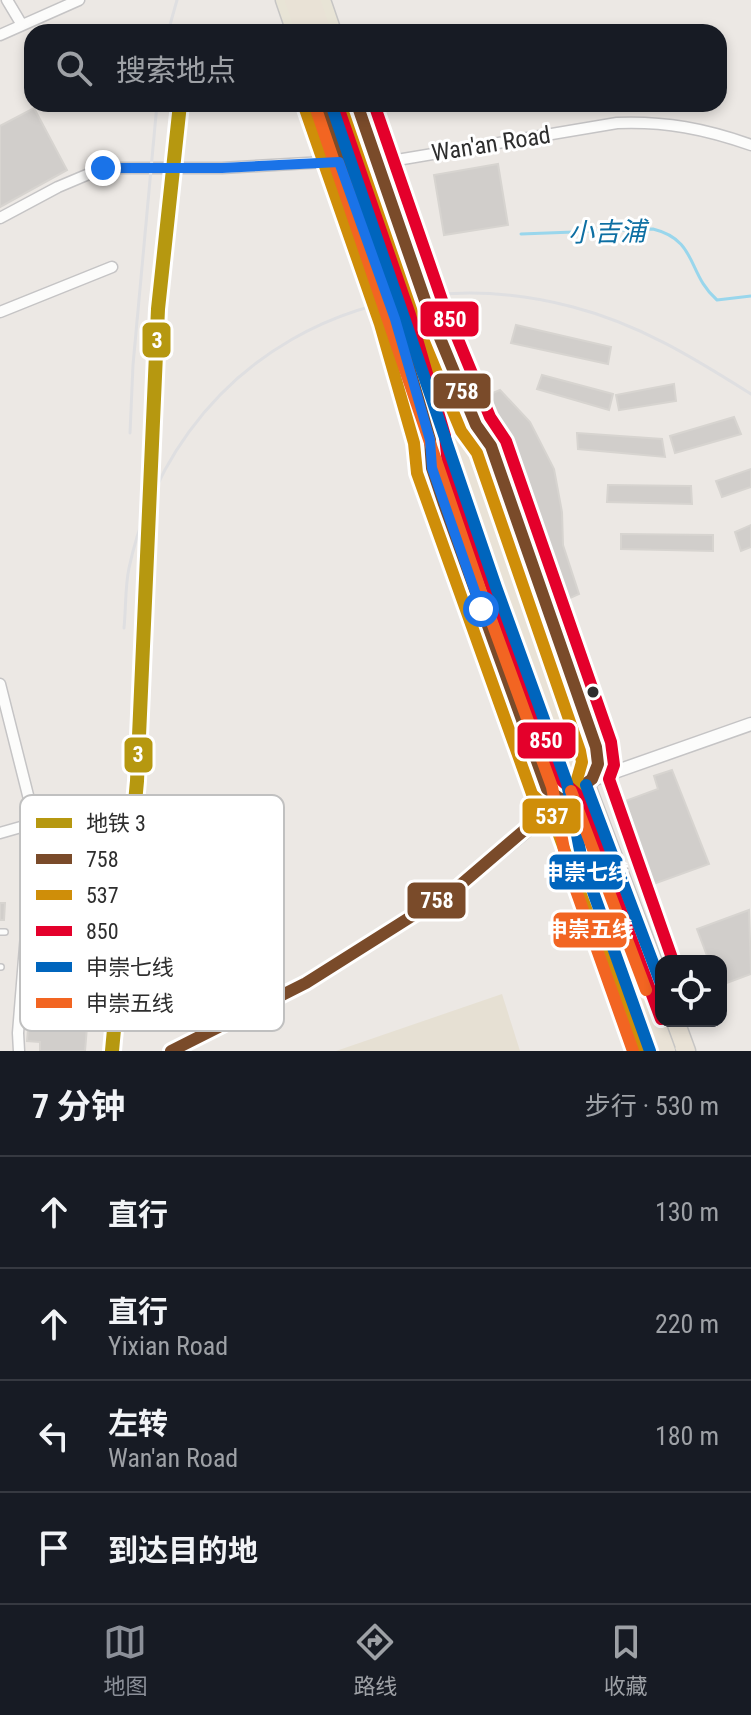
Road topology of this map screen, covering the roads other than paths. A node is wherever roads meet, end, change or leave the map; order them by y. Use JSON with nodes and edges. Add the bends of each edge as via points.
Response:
{"nodes":[{"id":1,"x":7,"y":0,"type":"edge"},
{"id":2,"x":79,"y":0,"type":"edge"},
{"id":3,"x":284,"y":0,"type":"edge"},
{"id":4,"x":294,"y":0,"type":"edge"},
{"id":5,"x":311,"y":0,"type":"edge"},
{"id":6,"x":322,"y":0,"type":"edge"},
{"id":7,"x":24,"y":24,"type":"edge"},
{"id":8,"x":292,"y":24,"type":"edge"},
{"id":9,"x":302,"y":24,"type":"edge"},
{"id":10,"x":319,"y":24,"type":"edge"},
{"id":11,"x":330,"y":24,"type":"edge"},
{"id":12,"x":22,"y":25,"type":"joint"},
{"id":13,"x":0,"y":35,"type":"edge"},
{"id":14,"x":323,"y":112,"type":"edge"},
{"id":15,"x":334,"y":112,"type":"edge"},
{"id":16,"x":349,"y":112,"type":"edge"},
{"id":17,"x":360,"y":112,"type":"edge"},
{"id":18,"x":751,"y":145,"type":"edge"},
{"id":19,"x":377,"y":161,"type":"junction"},
{"id":20,"x":339,"y":162,"type":"junction"},
{"id":21,"x":0,"y":218,"type":"edge"},
{"id":22,"x":112,"y":267,"type":"dead end"},
{"id":23,"x":428,"y":309,"type":"junction"},
{"id":24,"x":0,"y":312,"type":"edge"},
{"id":25,"x":395,"y":319,"type":"junction"},
{"id":26,"x":476,"y":425,"type":"junction"},
{"id":27,"x":430,"y":440,"type":"junction"},
{"id":28,"x":0,"y":684,"type":"edge"},
{"id":29,"x":751,"y":724,"type":"edge"},
{"id":30,"x":568,"y":739,"type":"junction"},
{"id":31,"x":592,"y":779,"type":"junction"},
{"id":32,"x":565,"y":792,"type":"junction"},
{"id":33,"x":28,"y":795,"type":"edge"},
{"id":34,"x":20,"y":827,"type":"edge"},
{"id":35,"x":0,"y":833,"type":"edge"},
{"id":36,"x":582,"y":861,"type":"junction"},
{"id":37,"x":596,"y":901,"type":"junction"},
{"id":38,"x":655,"y":959,"type":"edge"},
{"id":39,"x":655,"y":968,"type":"edge"},
{"id":40,"x":284,"y":994,"type":"edge"},
{"id":41,"x":20,"y":1008,"type":"edge"},
{"id":42,"x":652,"y":1011,"type":"junction"},
{"id":43,"x":678,"y":1027,"type":"edge"},
{"id":44,"x":211,"y":1031,"type":"edge"},
{"id":45,"x":19,"y":1051,"type":"edge"},
{"id":46,"x":171,"y":1051,"type":"edge"},
{"id":47,"x":653,"y":1051,"type":"edge"},
{"id":48,"x":666,"y":1051,"type":"edge"},
{"id":49,"x":687,"y":1051,"type":"edge"}],
"edges":[{"from":1,"to":12,"type":"street"},
{"from":2,"to":7,"type":"street"},
{"from":3,"to":8,"type":"main road"},
{"from":4,"to":9,"type":"highway"},
{"from":5,"to":10,"type":"highway"},
{"from":6,"to":11,"type":"main road"},
{"from":12,"to":13,"type":"street"},
{"from":14,"to":20,"type":"main road"},
{"from":15,"to":32,"type":"highway","bridge":true},
{"from":16,"to":30,"type":"highway","bridge":true},
{"from":17,"to":19,"type":"main road"},
{"from":18,"to":19,"type":"street","name":"Wan'an Road","via":[[695,127],[617,123]]},
{"from":19,"to":20,"type":"street","name":"Wan'an Road"},
{"from":19,"to":23,"type":"main road"},
{"from":20,"to":21,"type":"street","name":"Wan'an Road","via":[[103,168]]},
{"from":20,"to":25,"type":"main road"},
{"from":22,"to":24,"type":"street"},
{"from":23,"to":25,"type":"main road","via":[[415,301],[406,303],[396,310]]},
{"from":23,"to":26,"type":"main road"},
{"from":25,"to":27,"type":"main road"},
{"from":26,"to":30,"type":"highway","bridge":true,"via":[[570,706]]},
{"from":26,"to":31,"type":"main road","via":[[491,446],[596,747],[598,764]]},
{"from":27,"to":32,"type":"main road","via":[[432,468],[547,789]]},
{"from":27,"to":36,"type":"highway","bridge":true},
{"from":28,"to":33,"type":"street"},
{"from":29,"to":31,"type":"street"},
{"from":30,"to":39,"type":"highway","bridge":true},
{"from":31,"to":32,"type":"street"},
{"from":31,"to":38,"type":"main road"},
{"from":32,"to":36,"type":"highway","bridge":true},
{"from":32,"to":40,"type":"street","via":[[458,887]]},
{"from":32,"to":42,"type":"highway","bridge":true},
{"from":32,"to":47,"type":"main road"},
{"from":34,"to":35,"type":"street"},
{"from":36,"to":37,"type":"highway"},
{"from":37,"to":42,"type":"highway","bridge":true},
{"from":37,"to":47,"type":"highway","bridge":true},
{"from":41,"to":45,"type":"street"},
{"from":42,"to":48,"type":"highway","bridge":true},
{"from":43,"to":49,"type":"highway"},
{"from":44,"to":46,"type":"street"}]}
